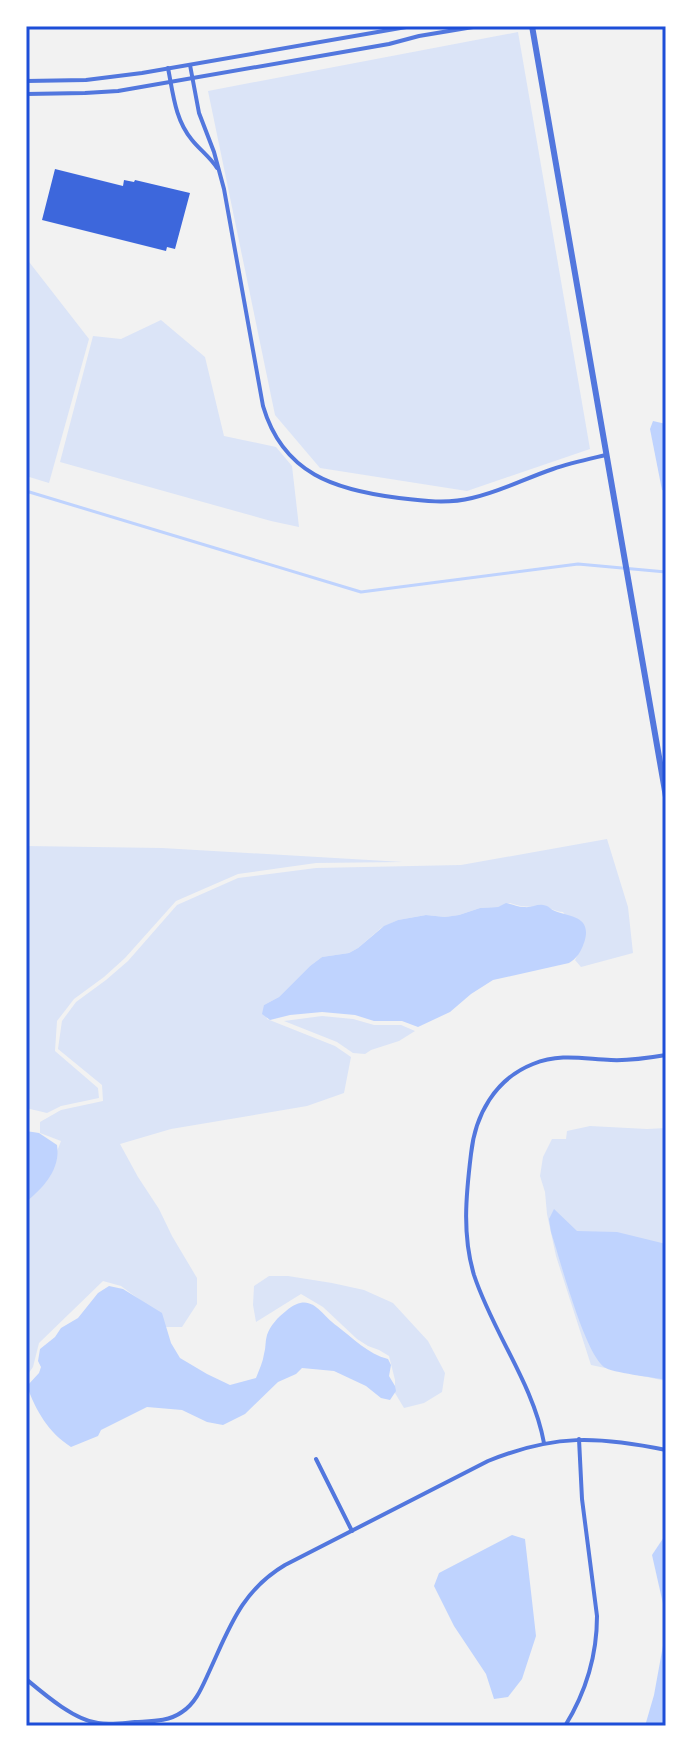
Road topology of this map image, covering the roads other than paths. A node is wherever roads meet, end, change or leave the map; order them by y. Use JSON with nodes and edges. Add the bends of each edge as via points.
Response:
{"nodes":[{"id":1,"x":412,"y":26,"type":"edge"},
{"id":2,"x":479,"y":26,"type":"edge"},
{"id":3,"x":532,"y":26,"type":"edge"},
{"id":4,"x":190,"y":65,"type":"junction"},
{"id":5,"x":168,"y":68,"type":"junction"},
{"id":6,"x":193,"y":78,"type":"junction"},
{"id":7,"x":26,"y":81,"type":"edge"},
{"id":8,"x":171,"y":82,"type":"junction"},
{"id":9,"x":26,"y":94,"type":"edge"},
{"id":10,"x":220,"y":174,"type":"junction"},
{"id":11,"x":607,"y":454,"type":"junction"},
{"id":12,"x":666,"y":797,"type":"edge"},
{"id":13,"x":666,"y":1055,"type":"edge"},
{"id":14,"x":579,"y":1439,"type":"junction"},
{"id":15,"x":544,"y":1443,"type":"junction"},
{"id":16,"x":666,"y":1450,"type":"edge"},
{"id":17,"x":316,"y":1459,"type":"dead end"},
{"id":18,"x":352,"y":1531,"type":"junction"},
{"id":19,"x":26,"y":1679,"type":"edge"},
{"id":20,"x":565,"y":1726,"type":"edge"}],
"edges":[{"from":1,"to":4,"type":"street"},
{"from":2,"to":6,"type":"street"},
{"from":3,"to":11,"type":"street"},
{"from":4,"to":5,"type":"street"},
{"from":4,"to":6,"type":"street"},
{"from":5,"to":7,"type":"street","via":[[86,80]]},
{"from":5,"to":8,"type":"street"},
{"from":6,"to":8,"type":"street"},
{"from":6,"to":10,"type":"street"},
{"from":8,"to":9,"type":"street","via":[[118,91]]},
{"from":8,"to":10,"type":"street","via":[[185,131]]},
{"from":10,"to":11,"type":"street","via":[[266,418],[288,454],[306,470],[351,491],[446,502]]},
{"from":11,"to":12,"type":"street"},
{"from":13,"to":15,"type":"street","via":[[620,1060],[563,1056],[533,1064],[497,1090],[476,1125],[467,1189],[468,1248],[480,1290],[536,1409]]},
{"from":14,"to":15,"type":"street"},
{"from":14,"to":16,"type":"street"},
{"from":14,"to":20,"type":"street","via":[[597,1616],[585,1688]]},
{"from":15,"to":18,"type":"street","via":[[488,1461]]},
{"from":17,"to":18,"type":"street"},
{"from":18,"to":19,"type":"street","via":[[258,1585],[237,1612],[194,1700],[171,1718],[92,1722]]}]}
